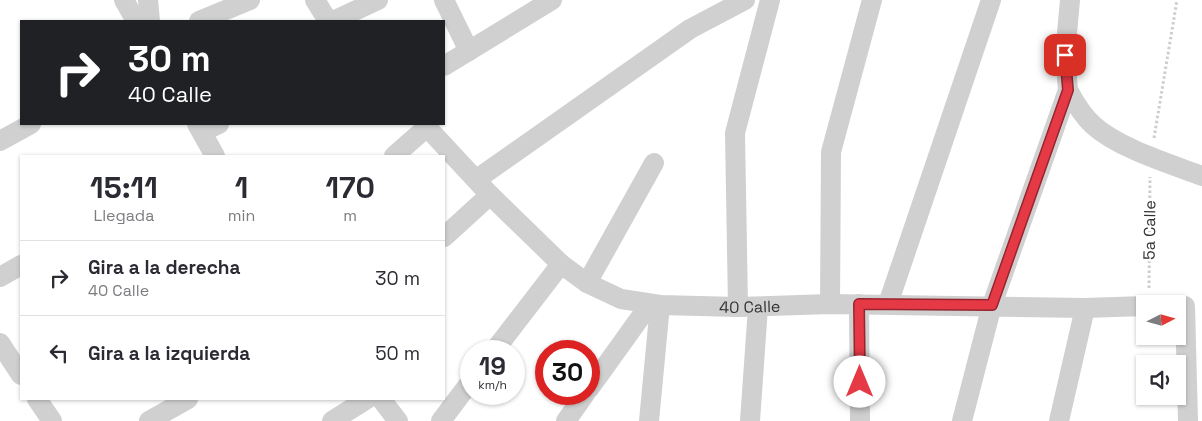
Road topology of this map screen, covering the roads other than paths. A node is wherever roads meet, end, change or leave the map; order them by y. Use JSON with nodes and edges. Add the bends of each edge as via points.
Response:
{"nodes":[{"id":1,"x":124,"y":0,"type":"edge"},
{"id":2,"x":148,"y":0,"type":"edge"},
{"id":3,"x":250,"y":0,"type":"edge"},
{"id":4,"x":314,"y":0,"type":"edge"},
{"id":5,"x":378,"y":0,"type":"edge"},
{"id":6,"x":444,"y":0,"type":"edge"},
{"id":7,"x":552,"y":0,"type":"edge"},
{"id":8,"x":745,"y":0,"type":"edge"},
{"id":9,"x":770,"y":0,"type":"edge"},
{"id":10,"x":872,"y":0,"type":"edge"},
{"id":11,"x":991,"y":0,"type":"edge"},
{"id":12,"x":1070,"y":0,"type":"edge"},
{"id":13,"x":135,"y":20,"type":"edge"},
{"id":14,"x":150,"y":20,"type":"edge"},
{"id":15,"x":201,"y":20,"type":"edge"},
{"id":16,"x":327,"y":20,"type":"edge"},
{"id":17,"x":335,"y":20,"type":"edge"},
{"id":18,"x":469,"y":51,"type":"junction"},
{"id":19,"x":445,"y":65,"type":"edge"},
{"id":20,"x":1068,"y":90,"type":"junction"},
{"id":21,"x":29,"y":125,"type":"edge"},
{"id":22,"x":206,"y":126,"type":"edge"},
{"id":23,"x":425,"y":126,"type":"edge"},
{"id":24,"x":0,"y":141,"type":"edge"},
{"id":25,"x":210,"y":154,"type":"edge"},
{"id":26,"x":395,"y":155,"type":"edge"},
{"id":27,"x":654,"y":163,"type":"dead end"},
{"id":28,"x":1202,"y":176,"type":"edge"},
{"id":29,"x":477,"y":179,"type":"junction"},
{"id":30,"x":490,"y":195,"type":"junction"},
{"id":31,"x":445,"y":236,"type":"edge"},
{"id":32,"x":561,"y":264,"type":"junction"},
{"id":33,"x":20,"y":266,"type":"edge"},
{"id":34,"x":0,"y":277,"type":"edge"},
{"id":35,"x":587,"y":282,"type":"junction"},
{"id":36,"x":1136,"y":301,"type":"edge"},
{"id":37,"x":830,"y":304,"type":"junction"},
{"id":38,"x":859,"y":304,"type":"junction"},
{"id":39,"x":888,"y":304,"type":"junction"},
{"id":40,"x":655,"y":305,"type":"junction"},
{"id":41,"x":992,"y":305,"type":"junction"},
{"id":42,"x":1188,"y":305,"type":"edge"},
{"id":43,"x":748,"y":307,"type":"junction"},
{"id":44,"x":1085,"y":308,"type":"junction"},
{"id":45,"x":502,"y":340,"type":"edge"},
{"id":46,"x":0,"y":343,"type":"edge"},
{"id":47,"x":20,"y":373,"type":"edge"},
{"id":48,"x":600,"y":375,"type":"edge"},
{"id":49,"x":460,"y":396,"type":"edge"},
{"id":50,"x":38,"y":400,"type":"edge"},
{"id":51,"x":186,"y":400,"type":"edge"},
{"id":52,"x":366,"y":400,"type":"edge"},
{"id":53,"x":382,"y":400,"type":"edge"},
{"id":54,"x":577,"y":405,"type":"edge"},
{"id":55,"x":52,"y":421,"type":"edge"},
{"id":56,"x":150,"y":421,"type":"edge"},
{"id":57,"x":332,"y":421,"type":"edge"},
{"id":58,"x":398,"y":421,"type":"edge"},
{"id":59,"x":441,"y":421,"type":"edge"},
{"id":60,"x":566,"y":421,"type":"edge"},
{"id":61,"x":649,"y":421,"type":"edge"},
{"id":62,"x":750,"y":421,"type":"edge"},
{"id":63,"x":860,"y":421,"type":"edge"},
{"id":64,"x":962,"y":421,"type":"edge"},
{"id":65,"x":1059,"y":421,"type":"edge"},
{"id":66,"x":1188,"y":421,"type":"edge"}],
"edges":[{"from":1,"to":13,"type":"street"},
{"from":2,"to":14,"type":"street"},
{"from":3,"to":15,"type":"street"},
{"from":4,"to":16,"type":"street"},
{"from":5,"to":17,"type":"street"},
{"from":6,"to":18,"type":"street"},
{"from":7,"to":18,"type":"street"},
{"from":8,"to":29,"type":"street","via":[[690,29]]},
{"from":9,"to":43,"type":"street","via":[[735,133],[734,164]]},
{"from":10,"to":37,"type":"street","via":[[831,152]]},
{"from":11,"to":39,"type":"street"},
{"from":12,"to":20,"type":"street","via":[[1065,55]]},
{"from":18,"to":19,"type":"street"},
{"from":20,"to":28,"type":"street","via":[[1080,110],[1105,135],[1150,157]]},
{"from":20,"to":41,"type":"street"},
{"from":21,"to":24,"type":"street"},
{"from":22,"to":25,"type":"street"},
{"from":23,"to":26,"type":"street"},
{"from":23,"to":29,"type":"street","name":"40 Calle"},
{"from":27,"to":35,"type":"street"},
{"from":29,"to":30,"type":"street","name":"40 Calle"},
{"from":30,"to":31,"type":"street"},
{"from":30,"to":32,"type":"street","name":"40 Calle"},
{"from":32,"to":35,"type":"street","name":"40 Calle"},
{"from":32,"to":45,"type":"street"},
{"from":33,"to":34,"type":"street"},
{"from":35,"to":40,"type":"street","name":"40 Calle","via":[[621,299]]},
{"from":36,"to":44,"type":"street","name":"40 Calle"},
{"from":37,"to":38,"type":"street","name":"40 Calle"},
{"from":37,"to":43,"type":"street","name":"40 Calle"},
{"from":38,"to":39,"type":"street","name":"40 Calle"},
{"from":38,"to":63,"type":"street"},
{"from":39,"to":41,"type":"street","name":"40 Calle"},
{"from":40,"to":43,"type":"street","name":"40 Calle"},
{"from":40,"to":48,"type":"street"},
{"from":40,"to":61,"type":"street"},
{"from":41,"to":44,"type":"street","name":"40 Calle"},
{"from":41,"to":64,"type":"street"},
{"from":42,"to":66,"type":"street"},
{"from":43,"to":62,"type":"street"},
{"from":44,"to":65,"type":"street"},
{"from":46,"to":47,"type":"street"},
{"from":49,"to":59,"type":"street"},
{"from":50,"to":55,"type":"street"},
{"from":51,"to":56,"type":"street"},
{"from":52,"to":57,"type":"street"},
{"from":53,"to":58,"type":"street"},
{"from":54,"to":60,"type":"street"}]}
